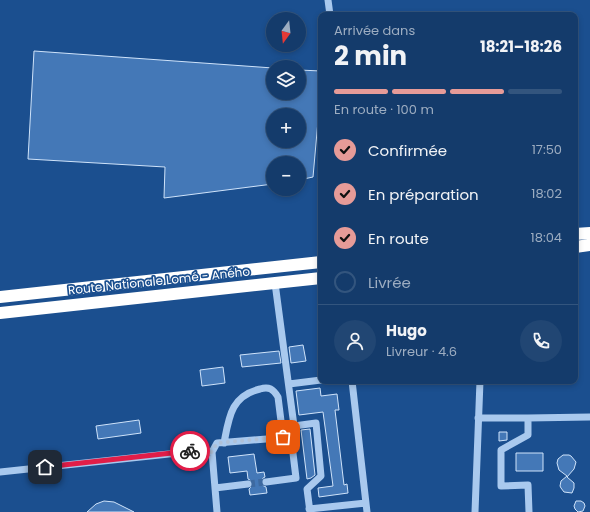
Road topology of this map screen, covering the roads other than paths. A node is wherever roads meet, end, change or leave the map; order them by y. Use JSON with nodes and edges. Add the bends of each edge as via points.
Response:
{"nodes":[{"id":1,"x":328,"y":0,"type":"edge"},
{"id":2,"x":330,"y":12,"type":"edge"},
{"id":3,"x":590,"y":233,"type":"edge"},
{"id":4,"x":578,"y":234,"type":"edge"},
{"id":5,"x":590,"y":245,"type":"edge"},
{"id":6,"x":578,"y":247,"type":"edge"},
{"id":7,"x":318,"y":262,"type":"edge"},
{"id":8,"x":318,"y":278,"type":"edge"},
{"id":9,"x":275,"y":283,"type":"junction"},
{"id":10,"x":0,"y":297,"type":"edge"},
{"id":11,"x":0,"y":313,"type":"edge"},
{"id":12,"x":318,"y":380,"type":"edge"},
{"id":13,"x":289,"y":384,"type":"junction"},
{"id":14,"x":352,"y":384,"type":"edge"},
{"id":15,"x":480,"y":384,"type":"edge"},
{"id":16,"x":590,"y":417,"type":"edge"},
{"id":17,"x":478,"y":418,"type":"junction"},
{"id":18,"x":528,"y":418,"type":"junction"},
{"id":19,"x":283,"y":437,"type":"junction"},
{"id":20,"x":224,"y":443,"type":"junction"},
{"id":21,"x":212,"y":452,"type":"junction"},
{"id":22,"x":0,"y":472,"type":"edge"},
{"id":23,"x":266,"y":482,"type":"tunnel mouth"},
{"id":24,"x":248,"y":484,"type":"tunnel mouth"},
{"id":25,"x":215,"y":488,"type":"junction"},
{"id":26,"x":366,"y":503,"type":"junction"},
{"id":27,"x":322,"y":510,"type":"edge"},
{"id":28,"x":310,"y":511,"type":"edge"},
{"id":29,"x":218,"y":512,"type":"edge"},
{"id":30,"x":367,"y":512,"type":"edge"},
{"id":31,"x":475,"y":512,"type":"edge"},
{"id":32,"x":529,"y":512,"type":"edge"}],
"edges":[{"from":1,"to":2,"type":"street"},
{"from":3,"to":4,"type":"highway"},
{"from":5,"to":6,"type":"highway"},
{"from":7,"to":10,"type":"highway","name":"Route Nationale Lomé - Aného"},
{"from":8,"to":9,"type":"highway","name":"Route Nationale Lomé - Aného"},
{"from":9,"to":11,"type":"highway","name":"Route Nationale Lomé - Aného"},
{"from":9,"to":13,"type":"street"},
{"from":12,"to":13,"type":"street"},
{"from":13,"to":28,"type":"street","via":[[294,426],[316,423],[321,476],[308,489]]},
{"from":14,"to":26,"type":"street"},
{"from":15,"to":17,"type":"street"},
{"from":16,"to":18,"type":"street"},
{"from":17,"to":18,"type":"street"},
{"from":17,"to":31,"type":"street"},
{"from":18,"to":32,"type":"street","via":[[528,435],[501,450],[501,478],[502,486],[528,485]]},
{"from":19,"to":20,"type":"street"},
{"from":19,"to":20,"type":"street","via":[[278,397],[275,391],[264,388],[246,393],[236,404],[230,415]]},
{"from":19,"to":23,"type":"street","via":[[291,437],[296,478]]},
{"from":20,"to":21,"type":"street","via":[[217,443]]},
{"from":21,"to":22,"type":"street","via":[[197,451]]},
{"from":21,"to":25,"type":"street"},
{"from":24,"to":25,"type":"street"},
{"from":25,"to":29,"type":"street"},
{"from":26,"to":27,"type":"street"},
{"from":26,"to":30,"type":"street"},
{"from":27,"to":28,"type":"street"}]}
